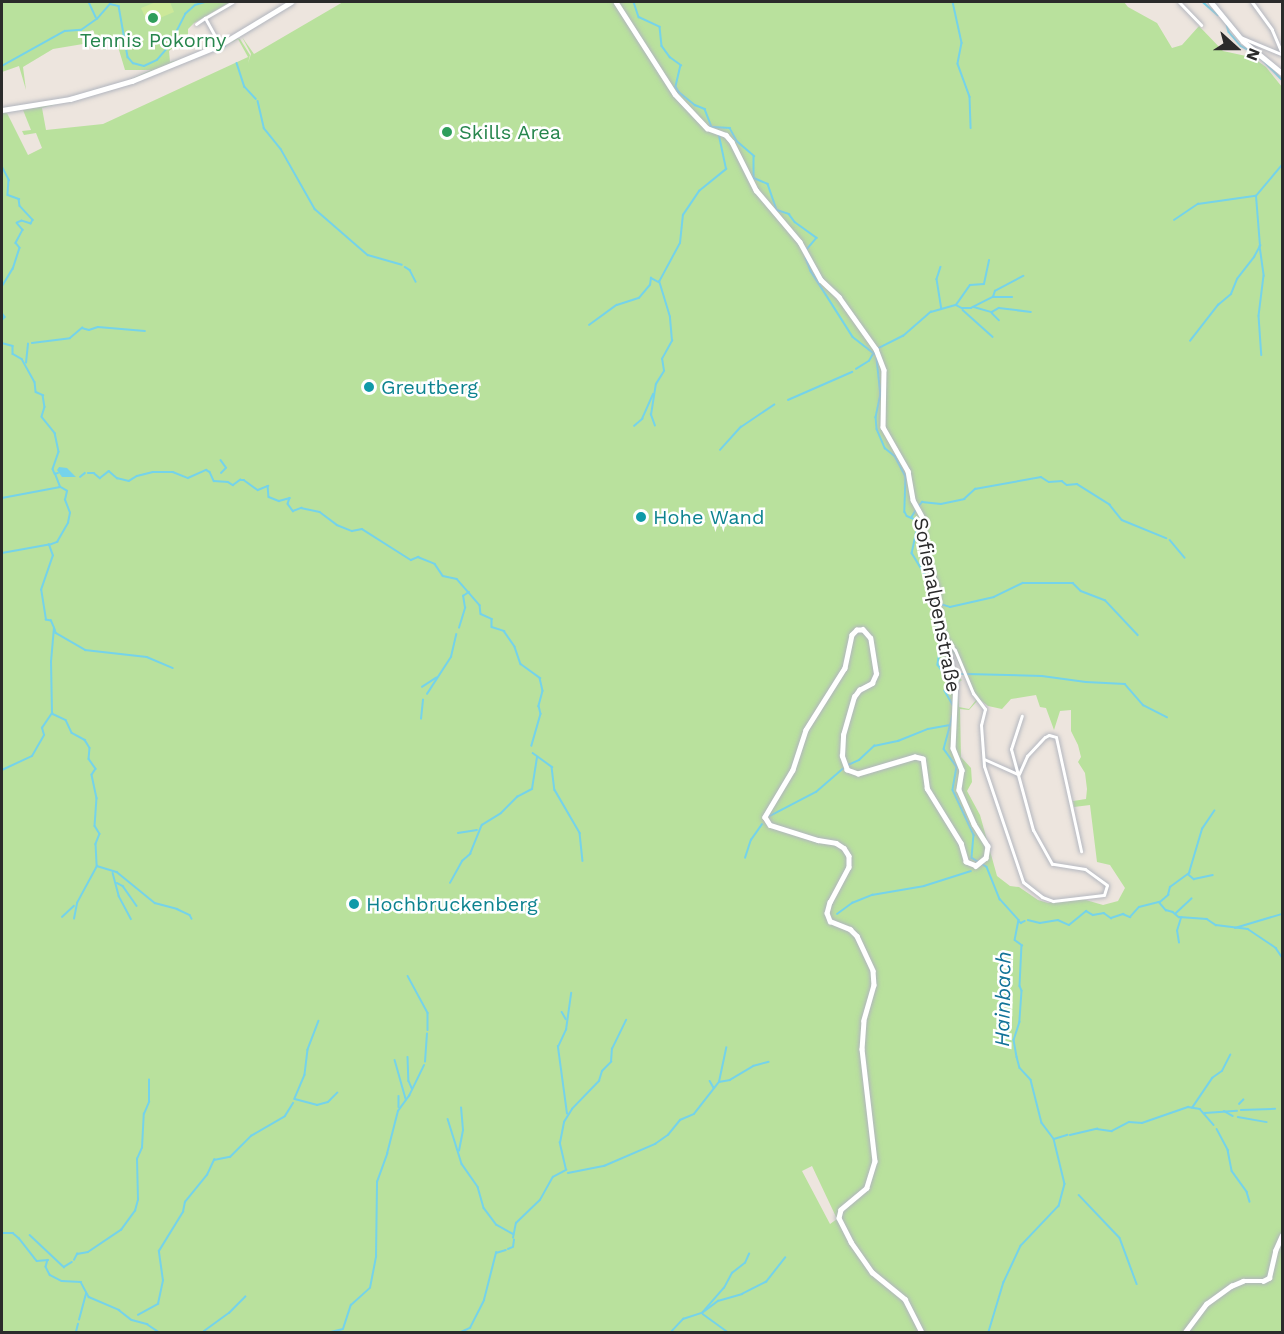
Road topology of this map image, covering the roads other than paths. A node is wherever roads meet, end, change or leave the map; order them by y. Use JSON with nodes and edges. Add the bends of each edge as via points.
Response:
{"nodes":[{"id":1,"x":233,"y":2,"type":"edge"},
{"id":2,"x":291,"y":2,"type":"edge"},
{"id":3,"x":616,"y":2,"type":"edge"},
{"id":4,"x":1179,"y":2,"type":"edge"},
{"id":5,"x":1211,"y":2,"type":"edge"},
{"id":6,"x":1252,"y":2,"type":"edge"},
{"id":7,"x":205,"y":18,"type":"junction"},
{"id":8,"x":196,"y":24,"type":"dead end"},
{"id":9,"x":1201,"y":25,"type":"dead end"},
{"id":10,"x":1238,"y":36,"type":"junction"},
{"id":11,"x":220,"y":45,"type":"junction"},
{"id":12,"x":1282,"y":54,"type":"edge"},
{"id":13,"x":1282,"y":72,"type":"edge"},
{"id":14,"x":2,"y":110,"type":"edge"},
{"id":15,"x":946,"y":639,"type":"junction"},
{"id":16,"x":1022,"y":716,"type":"dead end"},
{"id":17,"x":984,"y":759,"type":"junction"},
{"id":18,"x":1019,"y":774,"type":"junction"},
{"id":19,"x":1081,"y":851,"type":"dead end"},
{"id":20,"x":1282,"y":1235,"type":"edge"},
{"id":21,"x":922,"y":1332,"type":"edge"},
{"id":22,"x":1185,"y":1332,"type":"edge"}],
"edges":[{"from":1,"to":7,"type":"street"},
{"from":2,"to":11,"type":"street"},
{"from":3,"to":15,"type":"street","name":"Sofienalpenstraße","via":[[670,88],[705,127],[732,142],[763,200],[806,250],[821,280],[842,301],[882,362],[883,427],[908,471],[924,520],[923,547],[938,590],[939,618]]},
{"from":4,"to":9,"type":"street"},
{"from":5,"to":10,"type":"street"},
{"from":6,"to":12,"type":"street","via":[[1272,30]]},
{"from":7,"to":8,"type":"street"},
{"from":7,"to":11,"type":"street"},
{"from":10,"to":12,"type":"street"},
{"from":10,"to":13,"type":"street"},
{"from":11,"to":14,"type":"street","via":[[105,90]]},
{"from":15,"to":17,"type":"street","via":[[985,709],[981,724]]},
{"from":15,"to":21,"type":"street","name":"Sofienalpenstraße","via":[[956,680],[953,748],[962,770],[959,790],[988,846],[988,854],[980,864],[971,866],[966,862],[961,844],[930,796],[923,759],[915,757],[858,774],[844,765],[843,735],[855,695],[872,682],[876,671],[869,635],[863,630],[855,632],[849,641],[845,668],[806,730],[793,770],[765,820],[770,825],[836,843],[849,856],[847,871],[827,913],[830,921],[855,933],[873,971],[861,1049],[875,1161],[869,1184],[842,1210],[839,1218],[875,1276],[905,1299]]},
{"from":16,"to":18,"type":"street","via":[[1011,745]]},
{"from":17,"to":18,"type":"street"},
{"from":17,"to":18,"type":"street","via":[[1024,884],[1042,897],[1059,902],[1104,895],[1105,883],[1082,867],[1051,863],[1032,828]]},
{"from":18,"to":19,"type":"street","via":[[1027,756],[1045,737],[1055,736]]},
{"from":20,"to":22,"type":"street","via":[[1268,1279],[1243,1281],[1229,1288],[1206,1304]]}]}
